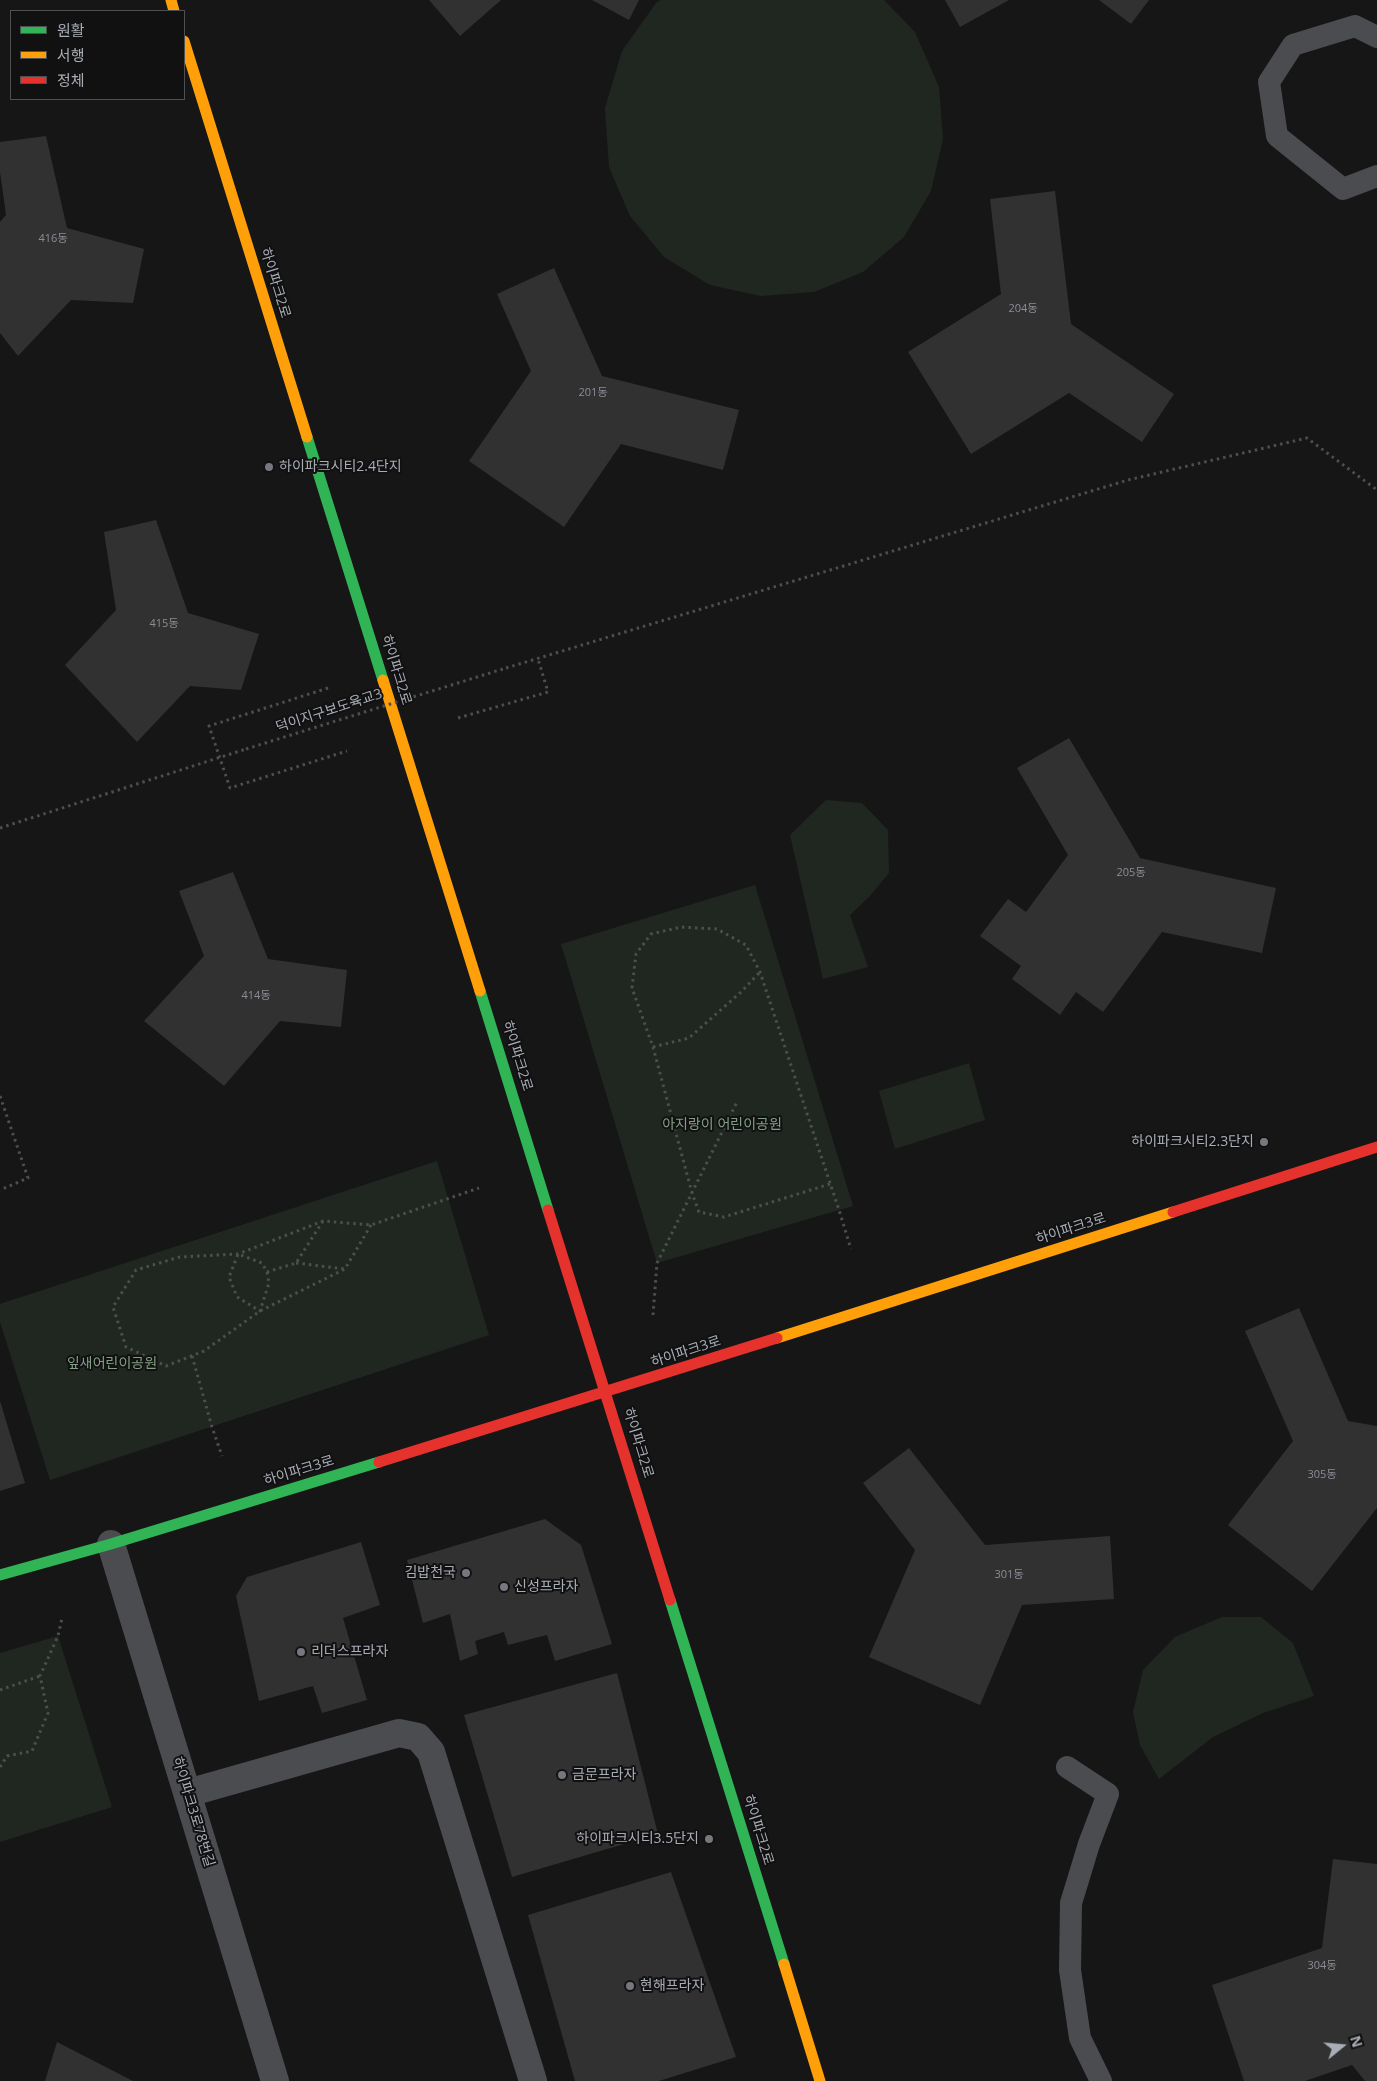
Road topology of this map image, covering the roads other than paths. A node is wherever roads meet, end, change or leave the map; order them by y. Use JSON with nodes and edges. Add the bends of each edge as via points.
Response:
{"nodes":[{"id":1,"x":1377,"y":37,"type":"edge"},
{"id":2,"x":185,"y":44,"type":"edge"},
{"id":3,"x":1377,"y":176,"type":"edge"},
{"id":4,"x":1377,"y":1147,"type":"edge"},
{"id":5,"x":606,"y":1393,"type":"junction"},
{"id":6,"x":111,"y":1544,"type":"junction"},
{"id":7,"x":0,"y":1575,"type":"edge"},
{"id":8,"x":1067,"y":1766,"type":"dead end"},
{"id":9,"x":188,"y":1793,"type":"junction"},
{"id":10,"x":275,"y":2081,"type":"edge"},
{"id":11,"x":533,"y":2081,"type":"edge"},
{"id":12,"x":820,"y":2081,"type":"edge"},
{"id":13,"x":1101,"y":2081,"type":"edge"}],
"edges":[{"from":1,"to":3,"type":"lane","via":[[1355,26],[1293,45],[1269,82],[1277,136],[1343,189]]},
{"from":2,"to":5,"type":"street","name":"하이파크2로"},
{"from":4,"to":5,"type":"street","name":"하이파크3로"},
{"from":5,"to":6,"type":"street","name":"하이파크3로"},
{"from":5,"to":12,"type":"street","name":"하이파크2로"},
{"from":6,"to":7,"type":"street","name":"하이파크3로"},
{"from":6,"to":9,"type":"street","name":"하이파크3로78번길"},
{"from":8,"to":13,"type":"lane","via":[[1108,1794],[1071,1903],[1070,1970],[1080,2038]]},
{"from":9,"to":10,"type":"street","name":"하이파크3로78번길"},
{"from":9,"to":11,"type":"street","via":[[399,1733],[418,1737],[431,1752]]}]}
